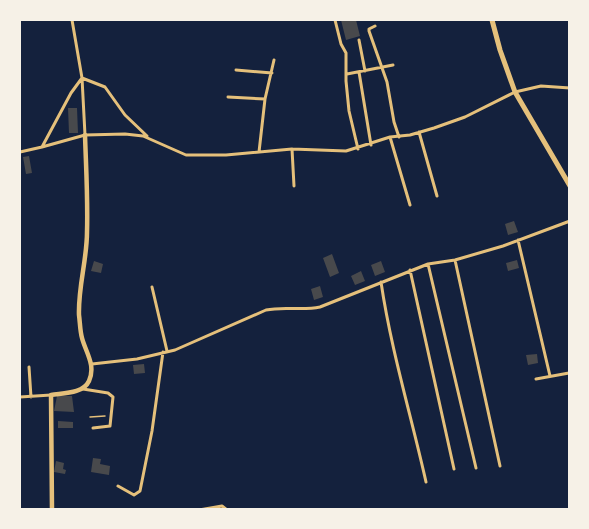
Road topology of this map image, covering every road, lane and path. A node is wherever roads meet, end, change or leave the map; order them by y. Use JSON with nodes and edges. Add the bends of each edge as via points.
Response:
{"nodes":[{"id":1,"x":72,"y":20,"type":"edge"},
{"id":2,"x":335,"y":20,"type":"edge"},
{"id":3,"x":492,"y":20,"type":"edge"},
{"id":4,"x":375,"y":26,"type":"dead end"},
{"id":5,"x":359,"y":40,"type":"dead end"},
{"id":6,"x":274,"y":60,"type":"dead end"},
{"id":7,"x":393,"y":65,"type":"dead end"},
{"id":8,"x":382,"y":68,"type":"junction"},
{"id":9,"x":236,"y":70,"type":"dead end"},
{"id":10,"x":365,"y":71,"type":"junction"},
{"id":11,"x":359,"y":72,"type":"junction"},
{"id":12,"x":272,"y":73,"type":"junction"},
{"id":13,"x":347,"y":74,"type":"junction"},
{"id":14,"x":82,"y":78,"type":"junction"},
{"id":15,"x":570,"y":88,"type":"edge"},
{"id":16,"x":515,"y":92,"type":"junction"},
{"id":17,"x":228,"y":97,"type":"dead end"},
{"id":18,"x":265,"y":99,"type":"junction"},
{"id":19,"x":419,"y":132,"type":"junction"},
{"id":20,"x":85,"y":135,"type":"junction"},
{"id":21,"x":390,"y":137,"type":"junction"},
{"id":22,"x":399,"y":137,"type":"junction"},
{"id":23,"x":151,"y":140,"type":"junction"},
{"id":24,"x":371,"y":145,"type":"junction"},
{"id":25,"x":42,"y":147,"type":"junction"},
{"id":26,"x":358,"y":148,"type":"junction"},
{"id":27,"x":292,"y":149,"type":"junction"},
{"id":28,"x":20,"y":152,"type":"edge"},
{"id":29,"x":259,"y":152,"type":"junction"},
{"id":30,"x":294,"y":186,"type":"dead end"},
{"id":31,"x":570,"y":186,"type":"edge"},
{"id":32,"x":437,"y":196,"type":"dead end"},
{"id":33,"x":410,"y":205,"type":"dead end"},
{"id":34,"x":570,"y":220,"type":"edge"},
{"id":35,"x":518,"y":240,"type":"junction"},
{"id":36,"x":456,"y":260,"type":"junction"},
{"id":37,"x":428,"y":264,"type":"junction"},
{"id":38,"x":410,"y":270,"type":"junction"},
{"id":39,"x":381,"y":282,"type":"junction"},
{"id":40,"x":152,"y":287,"type":"dead end"},
{"id":41,"x":165,"y":352,"type":"junction"},
{"id":42,"x":92,"y":364,"type":"junction"},
{"id":43,"x":29,"y":368,"type":"dead end"},
{"id":44,"x":569,"y":373,"type":"edge"},
{"id":45,"x":550,"y":376,"type":"junction"},
{"id":46,"x":536,"y":379,"type":"dead end"},
{"id":47,"x":83,"y":389,"type":"junction"},
{"id":48,"x":51,"y":395,"type":"junction"},
{"id":49,"x":20,"y":397,"type":"edge"},
{"id":50,"x":31,"y":397,"type":"junction"},
{"id":51,"x":112,"y":416,"type":"junction"},
{"id":52,"x":90,"y":417,"type":"dead end"},
{"id":53,"x":93,"y":428,"type":"dead end"},
{"id":54,"x":500,"y":466,"type":"dead end"},
{"id":55,"x":476,"y":468,"type":"dead end"},
{"id":56,"x":454,"y":469,"type":"dead end"},
{"id":57,"x":426,"y":482,"type":"dead end"},
{"id":58,"x":118,"y":486,"type":"dead end"},
{"id":59,"x":226,"y":508,"type":"edge"},
{"id":60,"x":52,"y":510,"type":"edge"},
{"id":61,"x":199,"y":510,"type":"edge"}],
"edges":[{"from":1,"to":14,"type":"street"},
{"from":2,"to":13,"type":"street","via":[[346,53]]},
{"from":3,"to":16,"type":"main road"},
{"from":4,"to":8,"type":"street","via":[[369,31]]},
{"from":5,"to":10,"type":"street"},
{"from":6,"to":12,"type":"street"},
{"from":7,"to":8,"type":"street"},
{"from":8,"to":10,"type":"street"},
{"from":8,"to":22,"type":"street"},
{"from":9,"to":12,"type":"street"},
{"from":10,"to":11,"type":"street"},
{"from":11,"to":13,"type":"street"},
{"from":11,"to":24,"type":"street"},
{"from":12,"to":18,"type":"street"},
{"from":13,"to":26,"type":"street","via":[[349,111]]},
{"from":14,"to":20,"type":"street"},
{"from":14,"to":23,"type":"street","via":[[105,87],[125,115]]},
{"from":14,"to":25,"type":"street"},
{"from":15,"to":16,"type":"street","via":[[541,86]]},
{"from":16,"to":19,"type":"street","via":[[465,117]]},
{"from":16,"to":31,"type":"main road"},
{"from":17,"to":18,"type":"street"},
{"from":18,"to":29,"type":"street"},
{"from":19,"to":22,"type":"street"},
{"from":19,"to":32,"type":"street"},
{"from":20,"to":23,"type":"street","via":[[125,134]]},
{"from":20,"to":25,"type":"street"},
{"from":20,"to":42,"type":"street","via":[[87,232],[79,312],[81,336]]},
{"from":21,"to":22,"type":"street"},
{"from":21,"to":24,"type":"street"},
{"from":21,"to":33,"type":"street"},
{"from":23,"to":29,"type":"street","via":[[186,155],[204,157]]},
{"from":24,"to":26,"type":"street"},
{"from":25,"to":28,"type":"street"},
{"from":26,"to":27,"type":"street"},
{"from":27,"to":29,"type":"street"},
{"from":27,"to":30,"type":"street"},
{"from":34,"to":35,"type":"street"},
{"from":35,"to":36,"type":"street"},
{"from":35,"to":45,"type":"street"},
{"from":36,"to":37,"type":"street"},
{"from":36,"to":54,"type":"street"},
{"from":37,"to":38,"type":"street"},
{"from":37,"to":55,"type":"street"},
{"from":38,"to":39,"type":"street"},
{"from":38,"to":56,"type":"street"},
{"from":39,"to":41,"type":"street","via":[[312,309],[266,310]]},
{"from":39,"to":57,"type":"street"},
{"from":40,"to":41,"type":"street"},
{"from":41,"to":42,"type":"street"},
{"from":41,"to":58,"type":"street","via":[[140,491],[131,494]]},
{"from":42,"to":47,"type":"street","via":[[91,376]]},
{"from":43,"to":50,"type":"street"},
{"from":44,"to":45,"type":"street"},
{"from":45,"to":46,"type":"street"},
{"from":47,"to":48,"type":"street"},
{"from":47,"to":51,"type":"street","via":[[111,394]]},
{"from":48,"to":50,"type":"street"},
{"from":48,"to":60,"type":"street"},
{"from":49,"to":50,"type":"street"},
{"from":51,"to":52,"type":"path"},
{"from":51,"to":53,"type":"street","via":[[110,426]]},
{"from":59,"to":61,"type":"street"}]}
